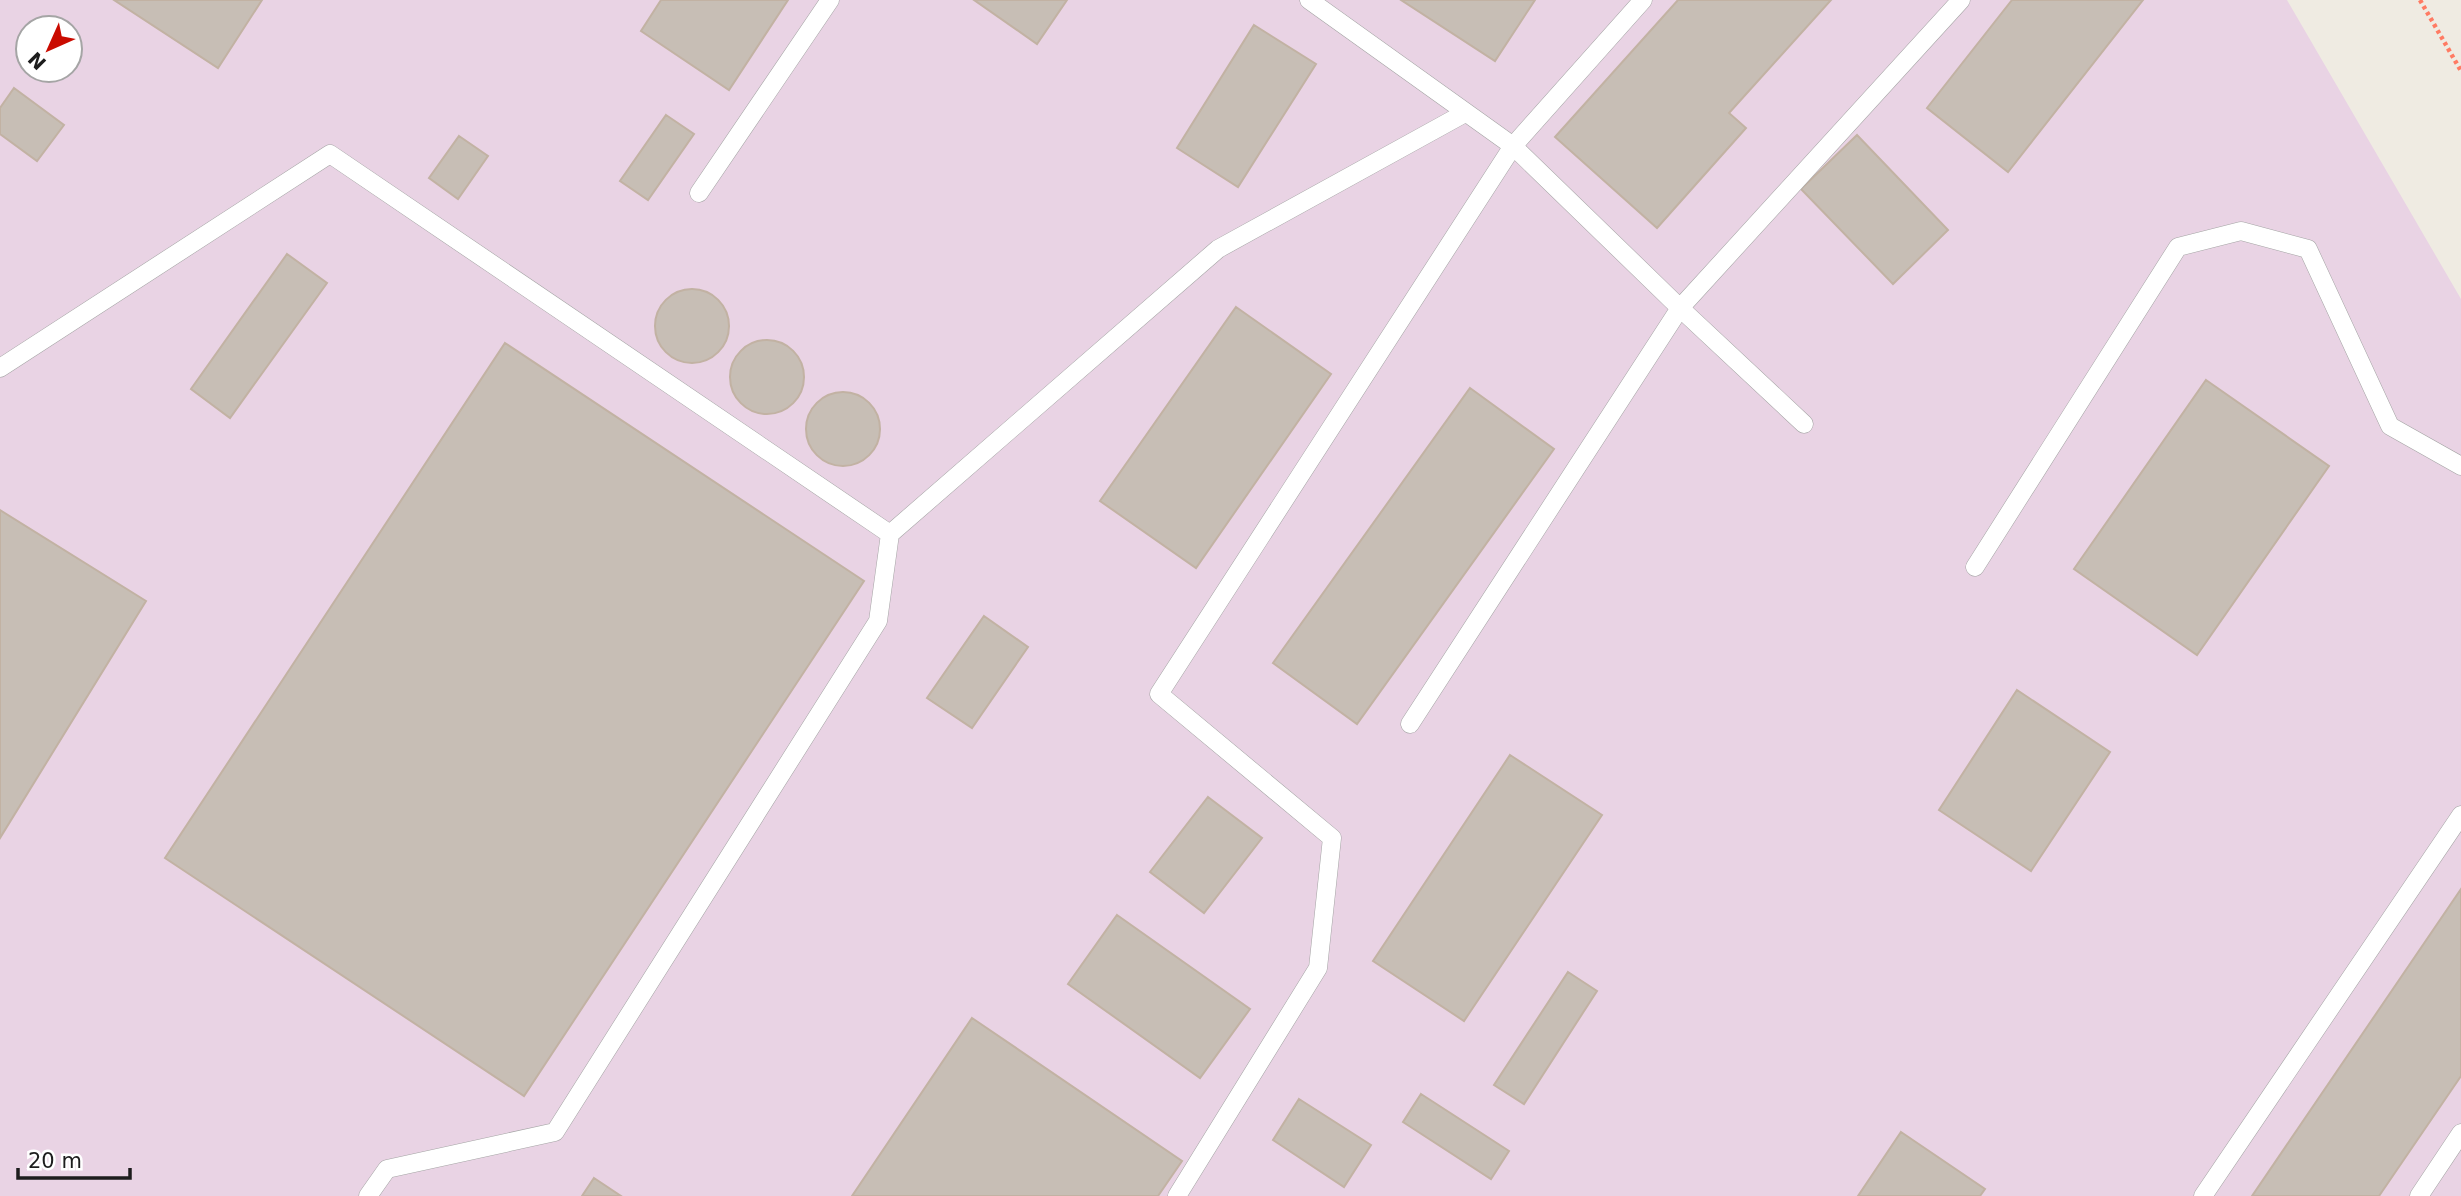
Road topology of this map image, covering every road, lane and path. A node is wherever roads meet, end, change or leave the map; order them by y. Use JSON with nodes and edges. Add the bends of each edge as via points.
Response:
{"nodes":[{"id":1,"x":831,"y":0,"type":"edge"},
{"id":2,"x":1309,"y":0,"type":"edge"},
{"id":3,"x":1643,"y":0,"type":"edge"},
{"id":4,"x":1962,"y":0,"type":"edge"},
{"id":5,"x":2420,"y":0,"type":"edge"},
{"id":6,"x":2461,"y":71,"type":"edge"},
{"id":7,"x":1465,"y":113,"type":"junction"},
{"id":8,"x":1513,"y":146,"type":"junction"},
{"id":9,"x":699,"y":194,"type":"dead end"},
{"id":10,"x":1680,"y":308,"type":"junction"},
{"id":11,"x":0,"y":368,"type":"edge"},
{"id":12,"x":1804,"y":424,"type":"dead end"},
{"id":13,"x":2461,"y":466,"type":"edge"},
{"id":14,"x":890,"y":534,"type":"junction"},
{"id":15,"x":1975,"y":567,"type":"dead end"},
{"id":16,"x":1410,"y":724,"type":"dead end"},
{"id":17,"x":2461,"y":815,"type":"edge"},
{"id":18,"x":2461,"y":1133,"type":"edge"},
{"id":19,"x":368,"y":1196,"type":"edge"},
{"id":20,"x":1177,"y":1196,"type":"edge"},
{"id":21,"x":2203,"y":1196,"type":"edge"},
{"id":22,"x":2419,"y":1196,"type":"edge"}],
"edges":[{"from":1,"to":9,"type":"lane"},
{"from":2,"to":7,"type":"lane"},
{"from":3,"to":8,"type":"lane"},
{"from":4,"to":10,"type":"lane"},
{"from":5,"to":6,"type":"path"},
{"from":7,"to":8,"type":"lane"},
{"from":7,"to":14,"type":"lane","via":[[1218,249]]},
{"from":8,"to":10,"type":"lane"},
{"from":8,"to":20,"type":"lane","via":[[1159,694],[1332,838],[1318,968]]},
{"from":10,"to":12,"type":"lane"},
{"from":10,"to":16,"type":"lane"},
{"from":11,"to":14,"type":"lane","via":[[330,155]]},
{"from":13,"to":15,"type":"lane","via":[[2390,426],[2308,249],[2241,231],[2178,247]]},
{"from":14,"to":19,"type":"lane","via":[[878,621],[555,1132],[387,1169]]},
{"from":17,"to":21,"type":"lane"},
{"from":18,"to":22,"type":"lane"}]}
